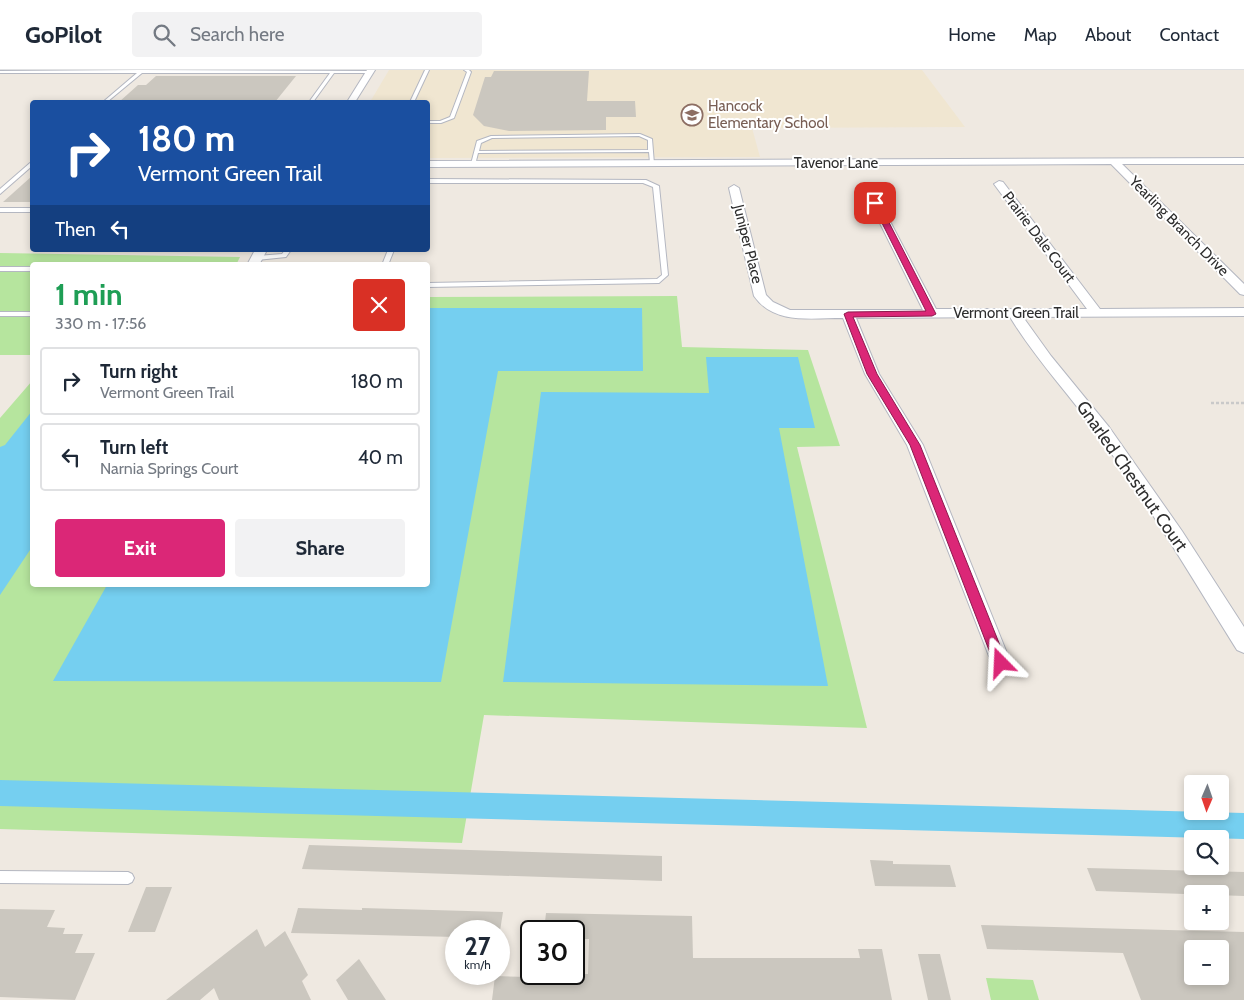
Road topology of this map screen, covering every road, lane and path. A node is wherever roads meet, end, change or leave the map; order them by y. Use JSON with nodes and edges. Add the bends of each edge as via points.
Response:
{"nodes":[{"id":1,"x":143,"y":70,"type":"edge"},
{"id":2,"x":427,"y":70,"type":"edge"},
{"id":3,"x":466,"y":70,"type":"edge"},
{"id":4,"x":370,"y":71,"type":"edge"},
{"id":5,"x":0,"y":72,"type":"edge"},
{"id":6,"x":333,"y":72,"type":"junction"},
{"id":7,"x":107,"y":100,"type":"edge"},
{"id":8,"x":312,"y":100,"type":"edge"},
{"id":9,"x":352,"y":100,"type":"edge"},
{"id":10,"x":413,"y":100,"type":"edge"},
{"id":11,"x":430,"y":122,"type":"edge"},
{"id":12,"x":651,"y":151,"type":"junction"},
{"id":13,"x":476,"y":152,"type":"junction"},
{"id":14,"x":1244,"y":161,"type":"edge"},
{"id":15,"x":1114,"y":162,"type":"junction"},
{"id":16,"x":652,"y":163,"type":"junction"},
{"id":17,"x":430,"y":164,"type":"edge"},
{"id":18,"x":473,"y":164,"type":"junction"},
{"id":19,"x":30,"y":166,"type":"edge"},
{"id":20,"x":430,"y":181,"type":"edge"},
{"id":21,"x":999,"y":184,"type":"dead end"},
{"id":22,"x":867,"y":187,"type":"dead end"},
{"id":23,"x":734,"y":188,"type":"dead end"},
{"id":24,"x":0,"y":192,"type":"edge"},
{"id":25,"x":0,"y":210,"type":"edge"},
{"id":26,"x":30,"y":210,"type":"edge"},
{"id":27,"x":287,"y":252,"type":"edge"},
{"id":28,"x":257,"y":258,"type":"edge"},
{"id":29,"x":0,"y":269,"type":"edge"},
{"id":30,"x":30,"y":269,"type":"edge"},
{"id":31,"x":430,"y":285,"type":"edge"},
{"id":32,"x":1244,"y":291,"type":"edge"},
{"id":33,"x":1244,"y":312,"type":"edge"},
{"id":34,"x":1014,"y":313,"type":"junction"},
{"id":35,"x":1097,"y":313,"type":"junction"},
{"id":36,"x":0,"y":314,"type":"edge"},
{"id":37,"x":30,"y":314,"type":"edge"},
{"id":38,"x":788,"y":314,"type":"joint"},
{"id":39,"x":848,"y":314,"type":"junction"},
{"id":40,"x":932,"y":314,"type":"junction"},
{"id":41,"x":1211,"y":403,"type":"dead end"},
{"id":42,"x":1244,"y":403,"type":"edge"},
{"id":43,"x":1244,"y":644,"type":"edge"},
{"id":44,"x":1001,"y":663,"type":"dead end"},
{"id":45,"x":0,"y":877,"type":"edge"},
{"id":46,"x":128,"y":878,"type":"dead end"}],
"edges":[{"from":1,"to":5,"type":"lane"},
{"from":1,"to":6,"type":"lane"},
{"from":1,"to":7,"type":"lane"},
{"from":2,"to":10,"type":"lane"},
{"from":3,"to":11,"type":"lane","via":[[469,72],[452,118]]},
{"from":4,"to":6,"type":"lane"},
{"from":4,"to":9,"type":"street"},
{"from":6,"to":8,"type":"lane"},
{"from":12,"to":13,"type":"lane"},
{"from":12,"to":13,"type":"lane","via":[[650,139],[640,136],[496,136],[479,142]]},
{"from":12,"to":16,"type":"lane"},
{"from":13,"to":18,"type":"lane"},
{"from":14,"to":15,"type":"street","name":"Tavenor Lane"},
{"from":15,"to":16,"type":"street","name":"Tavenor Lane"},
{"from":15,"to":32,"type":"street","name":"Yearling Branch Drive"},
{"from":16,"to":18,"type":"street","name":"Tavenor Lane"},
{"from":17,"to":18,"type":"street","name":"Tavenor Lane"},
{"from":19,"to":24,"type":"lane"},
{"from":20,"to":31,"type":"lane","via":[[644,181],[656,186],[665,275],[659,281]]},
{"from":21,"to":35,"type":"street","name":"Prairie Dale Court"},
{"from":22,"to":40,"type":"street"},
{"from":23,"to":38,"type":"street","name":"Juniper Place","via":[[760,296],[768,305]]},
{"from":25,"to":26,"type":"lane"},
{"from":27,"to":28,"type":"lane","via":[[284,256]]},
{"from":29,"to":30,"type":"lane"},
{"from":33,"to":35,"type":"street","name":"Vermont Green Trail"},
{"from":34,"to":35,"type":"street","name":"Vermont Green Trail"},
{"from":34,"to":40,"type":"street","name":"Vermont Green Trail"},
{"from":34,"to":43,"type":"street","name":"Gnarled Chestnut Court","via":[[1042,356],[1109,438]]},
{"from":36,"to":37,"type":"lane"},
{"from":38,"to":39,"type":"street","name":"Vermont Green Trail"},
{"from":39,"to":40,"type":"street","name":"Vermont Green Trail"},
{"from":39,"to":44,"type":"street","via":[[872,374],[915,445]]},
{"from":41,"to":42,"type":"path"},
{"from":45,"to":46,"type":"lane"}]}
